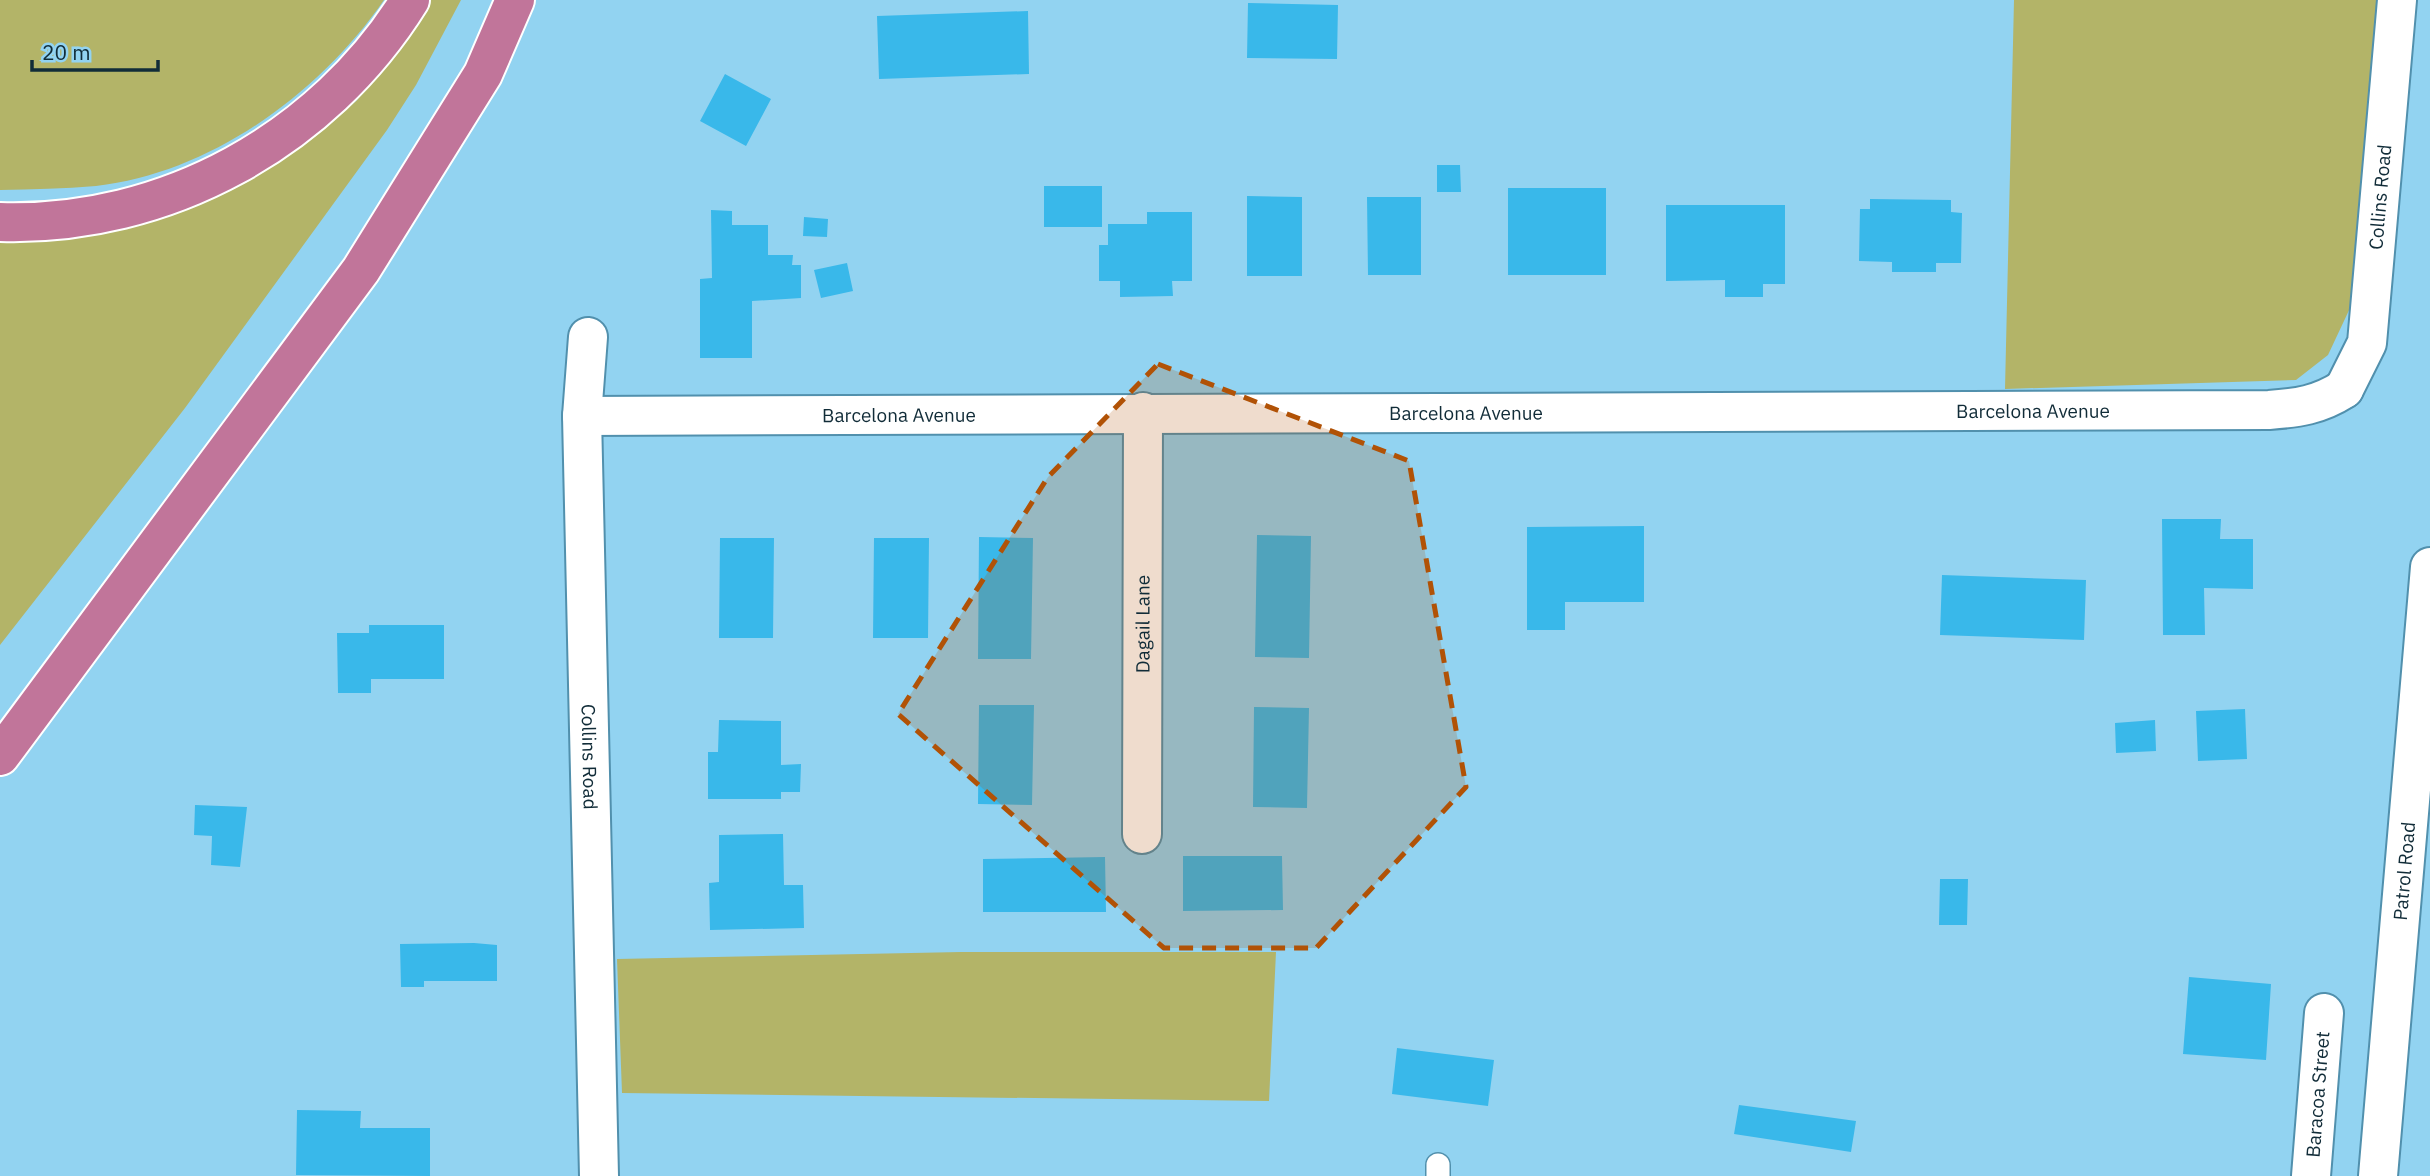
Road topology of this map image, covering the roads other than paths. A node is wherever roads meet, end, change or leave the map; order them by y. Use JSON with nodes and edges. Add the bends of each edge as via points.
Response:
{"nodes":[{"id":1,"x":410,"y":0,"type":"edge"},
{"id":2,"x":515,"y":0,"type":"edge"},
{"id":3,"x":2398,"y":0,"type":"edge"},
{"id":4,"x":0,"y":222,"type":"edge"},
{"id":5,"x":588,"y":337,"type":"dead end"},
{"id":6,"x":2344,"y":389,"type":"joint"},
{"id":7,"x":1143,"y":412,"type":"junction"},
{"id":8,"x":582,"y":416,"type":"junction"},
{"id":9,"x":2430,"y":567,"type":"edge"},
{"id":10,"x":0,"y":756,"type":"edge"},
{"id":11,"x":1142,"y":834,"type":"dead end"},
{"id":12,"x":2324,"y":1013,"type":"dead end"},
{"id":13,"x":599,"y":1176,"type":"edge"},
{"id":14,"x":2311,"y":1176,"type":"edge"},
{"id":15,"x":2378,"y":1176,"type":"edge"}],
"edges":[{"from":1,"to":4,"type":"highway","via":[[356,74],[258,154],[198,184],[117,211],[37,223]]},
{"from":2,"to":10,"type":"highway","via":[[483,74],[361,270]]},
{"from":3,"to":6,"type":"street","name":"Collins Road","via":[[2367,343]]},
{"from":5,"to":8,"type":"street","name":"Collins Road"},
{"from":6,"to":7,"type":"street","name":"Barcelona Avenue","via":[[2305,407],[2269,410]]},
{"from":7,"to":8,"type":"street","name":"Barcelona Avenue"},
{"from":7,"to":11,"type":"street","name":"Dagail Lane"},
{"from":8,"to":13,"type":"street","name":"Collins Road"},
{"from":9,"to":15,"type":"street","name":"Patrol Road"},
{"from":12,"to":14,"type":"street","name":"Baracoa Street"}]}
